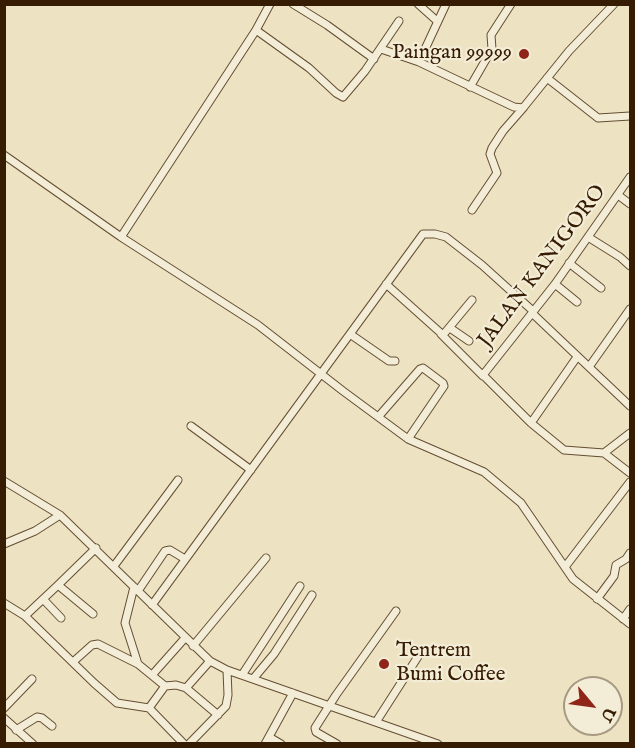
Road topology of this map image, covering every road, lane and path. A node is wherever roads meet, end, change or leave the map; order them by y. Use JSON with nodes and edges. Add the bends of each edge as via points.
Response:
{"nodes":[{"id":1,"x":270,"y":4,"type":"edge"},
{"id":2,"x":293,"y":4,"type":"edge"},
{"id":3,"x":418,"y":4,"type":"edge"},
{"id":4,"x":447,"y":4,"type":"edge"},
{"id":5,"x":511,"y":4,"type":"edge"},
{"id":6,"x":609,"y":6,"type":"edge"},
{"id":7,"x":399,"y":21,"type":"dead end"},
{"id":8,"x":437,"y":21,"type":"junction"},
{"id":9,"x":256,"y":30,"type":"junction"},
{"id":10,"x":381,"y":49,"type":"junction"},
{"id":11,"x":374,"y":59,"type":"junction"},
{"id":12,"x":418,"y":62,"type":"junction"},
{"id":13,"x":547,"y":78,"type":"junction"},
{"id":14,"x":470,"y":87,"type":"junction"},
{"id":15,"x":525,"y":107,"type":"junction"},
{"id":16,"x":630,"y":116,"type":"edge"},
{"id":17,"x":4,"y":155,"type":"edge"},
{"id":18,"x":630,"y":177,"type":"edge"},
{"id":19,"x":618,"y":195,"type":"junction"},
{"id":20,"x":630,"y":204,"type":"edge"},
{"id":21,"x":472,"y":210,"type":"dead end"},
{"id":22,"x":121,"y":237,"type":"junction"},
{"id":23,"x":588,"y":237,"type":"junction"},
{"id":24,"x":569,"y":263,"type":"junction"},
{"id":25,"x":630,"y":266,"type":"edge"},
{"id":26,"x":386,"y":284,"type":"junction"},
{"id":27,"x":555,"y":284,"type":"junction"},
{"id":28,"x":601,"y":288,"type":"dead end"},
{"id":29,"x":472,"y":300,"type":"dead end"},
{"id":30,"x":577,"y":302,"type":"dead end"},
{"id":31,"x":630,"y":309,"type":"edge"},
{"id":32,"x":532,"y":312,"type":"junction"},
{"id":33,"x":450,"y":328,"type":"junction"},
{"id":34,"x":350,"y":334,"type":"junction"},
{"id":35,"x":441,"y":334,"type":"junction"},
{"id":36,"x":469,"y":341,"type":"dead end"},
{"id":37,"x":577,"y":357,"type":"junction"},
{"id":38,"x":395,"y":361,"type":"dead end"},
{"id":39,"x":589,"y":367,"type":"junction"},
{"id":40,"x":321,"y":373,"type":"junction"},
{"id":41,"x":483,"y":377,"type":"junction"},
{"id":42,"x":630,"y":406,"type":"edge"},
{"id":43,"x":379,"y":416,"type":"junction"},
{"id":44,"x":531,"y":423,"type":"junction"},
{"id":45,"x":191,"y":426,"type":"dead end"},
{"id":46,"x":630,"y":433,"type":"edge"},
{"id":47,"x":408,"y":438,"type":"junction"},
{"id":48,"x":604,"y":453,"type":"junction"},
{"id":49,"x":251,"y":470,"type":"junction"},
{"id":50,"x":630,"y":473,"type":"edge"},
{"id":51,"x":178,"y":480,"type":"dead end"},
{"id":52,"x":4,"y":481,"type":"edge"},
{"id":53,"x":630,"y":482,"type":"edge"},
{"id":54,"x":60,"y":515,"type":"junction"},
{"id":55,"x":4,"y":544,"type":"edge"},
{"id":56,"x":96,"y":548,"type":"junction"},
{"id":57,"x":630,"y":553,"type":"edge"},
{"id":58,"x":266,"y":558,"type":"dead end"},
{"id":59,"x":185,"y":559,"type":"junction"},
{"id":60,"x":114,"y":566,"type":"junction"},
{"id":61,"x":564,"y":567,"type":"junction"},
{"id":62,"x":58,"y":585,"type":"junction"},
{"id":63,"x":300,"y":586,"type":"dead end"},
{"id":64,"x":136,"y":589,"type":"junction"},
{"id":65,"x":312,"y":595,"type":"dead end"},
{"id":66,"x":43,"y":599,"type":"junction"},
{"id":67,"x":597,"y":599,"type":"junction"},
{"id":68,"x":4,"y":603,"type":"edge"},
{"id":69,"x":152,"y":604,"type":"junction"},
{"id":70,"x":630,"y":609,"type":"edge"},
{"id":71,"x":396,"y":611,"type":"dead end"},
{"id":72,"x":93,"y":614,"type":"dead end"},
{"id":73,"x":25,"y":616,"type":"junction"},
{"id":74,"x":62,"y":618,"type":"dead end"},
{"id":75,"x":623,"y":619,"type":"junction"},
{"id":76,"x":630,"y":624,"type":"edge"},
{"id":77,"x":185,"y":638,"type":"junction"},
{"id":78,"x":194,"y":646,"type":"junction"},
{"id":79,"x":419,"y":655,"type":"dead end"},
{"id":80,"x":210,"y":661,"type":"junction"},
{"id":81,"x":73,"y":662,"type":"junction"},
{"id":82,"x":138,"y":664,"type":"junction"},
{"id":83,"x":227,"y":670,"type":"junction"},
{"id":84,"x":153,"y":674,"type":"junction"},
{"id":85,"x":242,"y":675,"type":"junction"},
{"id":86,"x":32,"y":679,"type":"dead end"},
{"id":87,"x":253,"y":679,"type":"junction"},
{"id":88,"x":165,"y":686,"type":"junction"},
{"id":89,"x":186,"y":688,"type":"junction"},
{"id":90,"x":293,"y":693,"type":"junction"},
{"id":91,"x":329,"y":706,"type":"junction"},
{"id":92,"x":4,"y":708,"type":"edge"},
{"id":93,"x":149,"y":708,"type":"junction"},
{"id":94,"x":218,"y":715,"type":"junction"},
{"id":95,"x":4,"y":718,"type":"edge"},
{"id":96,"x":376,"y":722,"type":"junction"},
{"id":97,"x":52,"y":726,"type":"dead end"},
{"id":98,"x":16,"y":730,"type":"junction"},
{"id":99,"x":267,"y":740,"type":"edge"},
{"id":100,"x":333,"y":743,"type":"edge"},
{"id":101,"x":434,"y":743,"type":"edge"},
{"id":102,"x":33,"y":744,"type":"edge"},
{"id":103,"x":184,"y":744,"type":"edge"},
{"id":104,"x":189,"y":744,"type":"edge"},
{"id":105,"x":281,"y":744,"type":"edge"}],
"edges":[{"from":1,"to":9,"type":"street"},
{"from":2,"to":11,"type":"street"},
{"from":3,"to":8,"type":"street"},
{"from":4,"to":8,"type":"street"},
{"from":5,"to":14,"type":"street","via":[[491,35],[492,49]]},
{"from":6,"to":13,"type":"street"},
{"from":7,"to":10,"type":"street"},
{"from":8,"to":12,"type":"street"},
{"from":9,"to":11,"type":"street","via":[[343,97]]},
{"from":9,"to":22,"type":"street"},
{"from":10,"to":11,"type":"street"},
{"from":10,"to":12,"type":"street"},
{"from":12,"to":14,"type":"street"},
{"from":13,"to":15,"type":"street"},
{"from":13,"to":16,"type":"street","via":[[598,118]]},
{"from":14,"to":15,"type":"street","via":[[514,107]]},
{"from":15,"to":21,"type":"street","via":[[492,148],[490,154],[497,173]]},
{"from":17,"to":22,"type":"street"},
{"from":18,"to":19,"type":"street","name":"JALAN KANIGORO"},
{"from":19,"to":20,"type":"street"},
{"from":19,"to":23,"type":"street","name":"JALAN KANIGORO"},
{"from":22,"to":40,"type":"street","via":[[248,318]]},
{"from":23,"to":24,"type":"street","name":"JALAN KANIGORO"},
{"from":23,"to":25,"type":"street"},
{"from":24,"to":27,"type":"street","name":"JALAN KANIGORO"},
{"from":24,"to":28,"type":"street"},
{"from":26,"to":32,"type":"street","via":[[420,237],[435,234],[446,237],[482,265]]},
{"from":26,"to":34,"type":"street"},
{"from":26,"to":35,"type":"street"},
{"from":27,"to":30,"type":"street"},
{"from":27,"to":32,"type":"street","name":"JALAN KANIGORO"},
{"from":29,"to":33,"type":"street"},
{"from":31,"to":39,"type":"street"},
{"from":32,"to":37,"type":"street"},
{"from":32,"to":41,"type":"street","name":"JALAN KANIGORO"},
{"from":33,"to":35,"type":"street"},
{"from":33,"to":36,"type":"street"},
{"from":34,"to":38,"type":"street","via":[[389,361]]},
{"from":34,"to":40,"type":"street"},
{"from":35,"to":41,"type":"street"},
{"from":37,"to":39,"type":"street"},
{"from":37,"to":44,"type":"street"},
{"from":39,"to":42,"type":"street"},
{"from":40,"to":43,"type":"street"},
{"from":40,"to":49,"type":"street"},
{"from":41,"to":44,"type":"street"},
{"from":43,"to":47,"type":"street"},
{"from":43,"to":47,"type":"street","via":[[420,369],[443,383]]},
{"from":44,"to":48,"type":"street","via":[[564,450]]},
{"from":45,"to":49,"type":"street"},
{"from":46,"to":48,"type":"street"},
{"from":47,"to":61,"type":"street","via":[[484,472],[509,492],[521,503]]},
{"from":48,"to":50,"type":"street"},
{"from":49,"to":59,"type":"street"},
{"from":51,"to":60,"type":"street"},
{"from":52,"to":54,"type":"street"},
{"from":53,"to":61,"type":"street"},
{"from":54,"to":55,"type":"street"},
{"from":54,"to":56,"type":"street"},
{"from":56,"to":60,"type":"street"},
{"from":56,"to":62,"type":"street"},
{"from":57,"to":67,"type":"street","via":[[616,565],[614,576]]},
{"from":58,"to":78,"type":"street"},
{"from":59,"to":64,"type":"street","via":[[165,551]]},
{"from":59,"to":69,"type":"street"},
{"from":60,"to":64,"type":"street"},
{"from":61,"to":67,"type":"street"},
{"from":62,"to":66,"type":"street"},
{"from":62,"to":72,"type":"street"},
{"from":63,"to":85,"type":"street"},
{"from":64,"to":69,"type":"street"},
{"from":64,"to":82,"type":"street","via":[[125,623]]},
{"from":65,"to":87,"type":"street"},
{"from":66,"to":73,"type":"street"},
{"from":66,"to":74,"type":"street"},
{"from":67,"to":75,"type":"street"},
{"from":68,"to":73,"type":"street"},
{"from":69,"to":77,"type":"street"},
{"from":70,"to":75,"type":"street"},
{"from":71,"to":91,"type":"street"},
{"from":73,"to":81,"type":"street"},
{"from":75,"to":76,"type":"street"},
{"from":77,"to":78,"type":"street"},
{"from":77,"to":84,"type":"street"},
{"from":78,"to":80,"type":"street"},
{"from":79,"to":96,"type":"street"},
{"from":80,"to":83,"type":"street"},
{"from":80,"to":89,"type":"street"},
{"from":81,"to":82,"type":"street","via":[[98,644]]},
{"from":81,"to":93,"type":"street","via":[[117,703]]},
{"from":82,"to":84,"type":"street"},
{"from":83,"to":85,"type":"street"},
{"from":83,"to":94,"type":"street","via":[[227,701]]},
{"from":84,"to":88,"type":"street"},
{"from":85,"to":87,"type":"street"},
{"from":86,"to":92,"type":"street"},
{"from":87,"to":90,"type":"street"},
{"from":88,"to":89,"type":"street"},
{"from":88,"to":93,"type":"street"},
{"from":89,"to":94,"type":"street"},
{"from":90,"to":91,"type":"street"},
{"from":90,"to":99,"type":"street"},
{"from":91,"to":96,"type":"street"},
{"from":91,"to":100,"type":"street","via":[[315,732]]},
{"from":93,"to":103,"type":"street"},
{"from":94,"to":104,"type":"street"},
{"from":95,"to":98,"type":"street"},
{"from":96,"to":101,"type":"street"},
{"from":97,"to":98,"type":"street","via":[[37,717]]},
{"from":98,"to":102,"type":"street"},
{"from":99,"to":105,"type":"street"}]}
